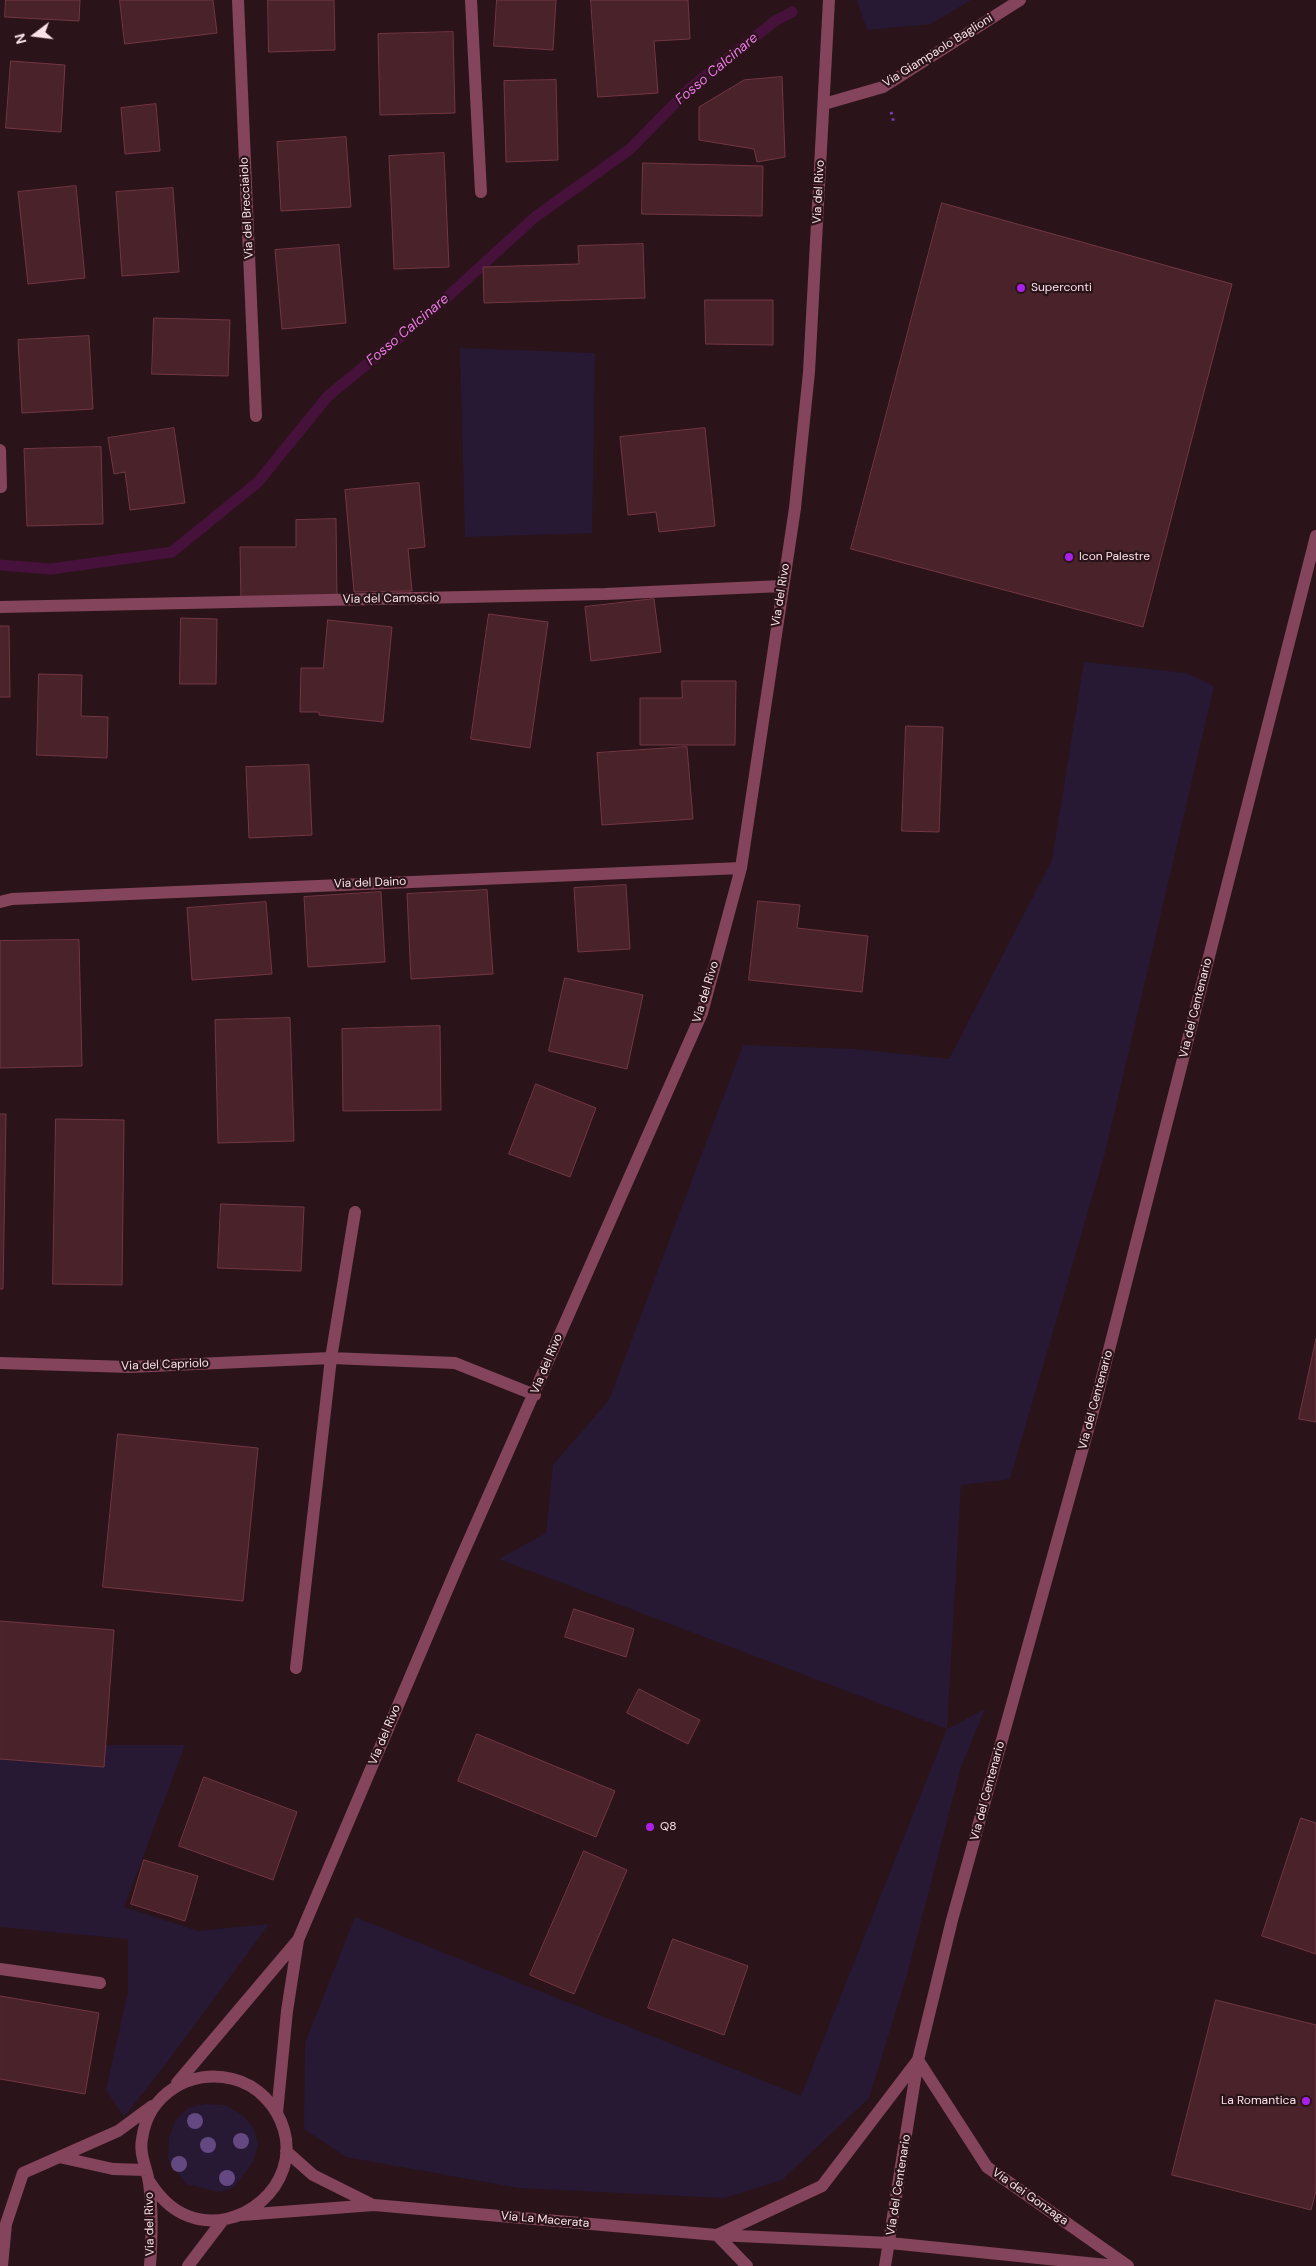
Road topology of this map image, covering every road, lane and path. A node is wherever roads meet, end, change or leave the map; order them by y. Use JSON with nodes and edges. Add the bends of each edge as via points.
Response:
{"nodes":[{"id":1,"x":238,"y":0,"type":"edge"},
{"id":2,"x":471,"y":0,"type":"edge"},
{"id":3,"x":829,"y":0,"type":"edge"},
{"id":4,"x":1020,"y":0,"type":"edge"},
{"id":5,"x":824,"y":104,"type":"junction"},
{"id":6,"x":481,"y":192,"type":"dead end"},
{"id":7,"x":256,"y":416,"type":"dead end"},
{"id":8,"x":0,"y":450,"type":"edge"},
{"id":9,"x":1,"y":487,"type":"dead end"},
{"id":10,"x":1316,"y":536,"type":"edge"},
{"id":11,"x":782,"y":586,"type":"junction"},
{"id":12,"x":0,"y":607,"type":"edge"},
{"id":13,"x":741,"y":868,"type":"junction"},
{"id":14,"x":0,"y":902,"type":"edge"},
{"id":15,"x":355,"y":1212,"type":"dead end"},
{"id":16,"x":331,"y":1358,"type":"junction"},
{"id":17,"x":0,"y":1363,"type":"edge"},
{"id":18,"x":535,"y":1395,"type":"junction"},
{"id":19,"x":296,"y":1668,"type":"dead end"},
{"id":20,"x":298,"y":1940,"type":"junction"},
{"id":21,"x":0,"y":1969,"type":"edge"},
{"id":22,"x":100,"y":1983,"type":"dead end"},
{"id":23,"x":918,"y":2060,"type":"junction"},
{"id":24,"x":174,"y":2087,"type":"junction"},
{"id":25,"x":157,"y":2102,"type":"junction"},
{"id":26,"x":277,"y":2113,"type":"junction"},
{"id":27,"x":286,"y":2151,"type":"junction"},
{"id":28,"x":59,"y":2157,"type":"junction"},
{"id":29,"x":147,"y":2176,"type":"junction"},
{"id":30,"x":374,"y":2205,"type":"junction"},
{"id":31,"x":242,"y":2215,"type":"junction"},
{"id":32,"x":222,"y":2220,"type":"junction"},
{"id":33,"x":717,"y":2235,"type":"junction"},
{"id":34,"x":890,"y":2243,"type":"junction"},
{"id":35,"x":2,"y":2266,"type":"edge"},
{"id":36,"x":150,"y":2266,"type":"edge"},
{"id":37,"x":188,"y":2266,"type":"edge"},
{"id":38,"x":747,"y":2266,"type":"edge"},
{"id":39,"x":885,"y":2266,"type":"edge"},
{"id":40,"x":1117,"y":2266,"type":"edge"},
{"id":41,"x":1128,"y":2266,"type":"edge"}],
"edges":[{"from":1,"to":7,"type":"street","name":"Via del Brecciaiolo"},
{"from":2,"to":6,"type":"street"},
{"from":3,"to":5,"type":"street","name":"Via del Rivo"},
{"from":4,"to":5,"type":"street","name":"Via Giampaolo Baglioni","via":[[883,86]]},
{"from":5,"to":11,"type":"street","name":"Via del Rivo","via":[[809,372],[795,508]]},
{"from":8,"to":9,"type":"street"},
{"from":10,"to":23,"type":"street","name":"Via del Centenario","via":[[1096,1401],[952,1920]]},
{"from":11,"to":12,"type":"street","name":"Via del Camoscio","via":[[606,594]]},
{"from":11,"to":13,"type":"street","name":"Via del Rivo"},
{"from":13,"to":14,"type":"street","name":"Via del Daino"},
{"from":13,"to":18,"type":"street","name":"Via del Rivo","via":[[702,1013]]},
{"from":15,"to":16,"type":"street"},
{"from":16,"to":17,"type":"street","name":"Via del Capriolo","via":[[129,1367]]},
{"from":16,"to":18,"type":"street","name":"Via del Capriolo","via":[[455,1363]]},
{"from":16,"to":19,"type":"street"},
{"from":18,"to":20,"type":"street","name":"Via del Rivo"},
{"from":20,"to":24,"type":"street","name":"Via del Rivo"},
{"from":20,"to":26,"type":"street","name":"Via del Rivo"},
{"from":21,"to":22,"type":"street"},
{"from":23,"to":33,"type":"street","via":[[822,2186]]},
{"from":23,"to":34,"type":"street","name":"Via del Centenario"},
{"from":23,"to":41,"type":"street","name":"Via dei Gonzaga","via":[[987,2168]]},
{"from":24,"to":25,"type":"street"},
{"from":24,"to":26,"type":"street","via":[[196,2077],[227,2077],[242,2081],[263,2094]]},
{"from":25,"to":28,"type":"street","via":[[118,2131]]},
{"from":25,"to":29,"type":"street","via":[[146,2120],[141,2140]]},
{"from":26,"to":27,"type":"street","via":[[284,2131]]},
{"from":27,"to":30,"type":"street","name":"Via La Macerata","via":[[313,2176]]},
{"from":27,"to":31,"type":"street","via":[[283,2171],[274,2189],[260,2204]]},
{"from":28,"to":29,"type":"street"},
{"from":28,"to":35,"type":"street","via":[[23,2173],[6,2224]]},
{"from":29,"to":32,"type":"street","via":[[159,2196],[172,2207],[188,2216]]},
{"from":29,"to":36,"type":"street","name":"Via del Rivo","via":[[152,2235]]},
{"from":30,"to":31,"type":"street","name":"Via La Macerata"},
{"from":30,"to":33,"type":"street","name":"Via La Macerata"},
{"from":31,"to":32,"type":"street"},
{"from":32,"to":37,"type":"street"},
{"from":33,"to":34,"type":"street","name":"Via La Macerata"},
{"from":33,"to":38,"type":"street"},
{"from":34,"to":39,"type":"street","name":"Via del Centenario"},
{"from":34,"to":40,"type":"street"}]}
